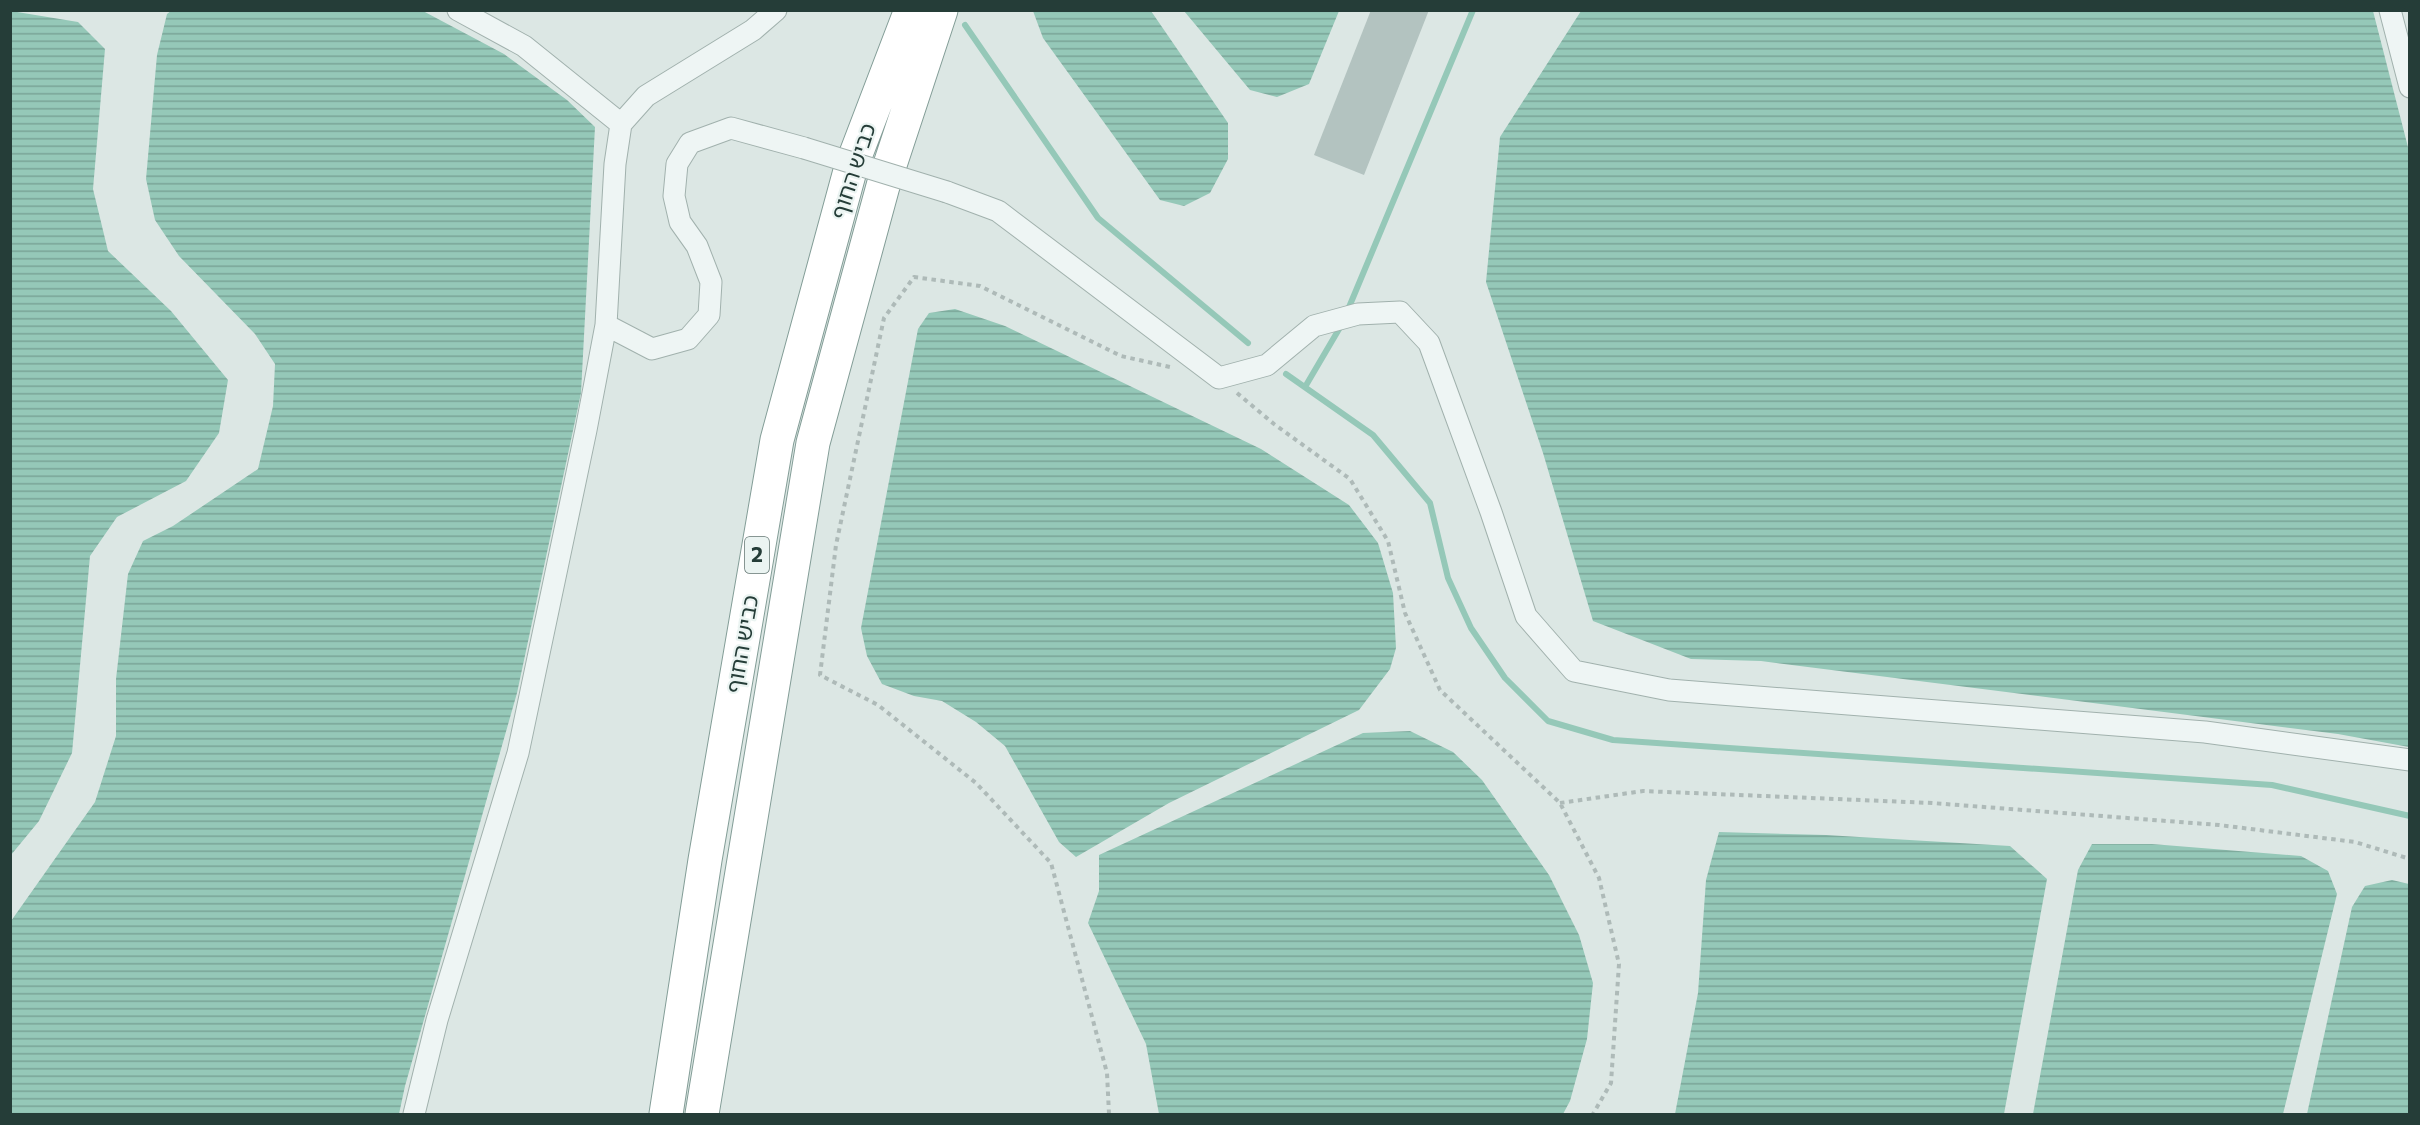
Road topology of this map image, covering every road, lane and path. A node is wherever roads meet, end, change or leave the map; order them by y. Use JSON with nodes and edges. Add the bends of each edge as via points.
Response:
{"nodes":[{"id":1,"x":458,"y":10,"type":"edge"},
{"id":2,"x":776,"y":10,"type":"edge"},
{"id":3,"x":911,"y":10,"type":"edge"},
{"id":4,"x":941,"y":10,"type":"edge"},
{"id":5,"x":2390,"y":10,"type":"edge"},
{"id":6,"x":2409,"y":87,"type":"edge"},
{"id":7,"x":621,"y":124,"type":"junction"},
{"id":8,"x":606,"y":325,"type":"junction"},
{"id":9,"x":1176,"y":368,"type":"dead end"},
{"id":10,"x":1219,"y":378,"type":"junction"},
{"id":11,"x":2409,"y":760,"type":"edge"},
{"id":12,"x":1560,"y":803,"type":"junction"},
{"id":13,"x":2409,"y":859,"type":"edge"},
{"id":14,"x":414,"y":1114,"type":"edge"},
{"id":15,"x":666,"y":1114,"type":"edge"},
{"id":16,"x":702,"y":1114,"type":"edge"},
{"id":17,"x":1108,"y":1114,"type":"edge"},
{"id":18,"x":1593,"y":1114,"type":"edge"}],
"edges":[{"from":1,"to":7,"type":"street","via":[[524,46]]},
{"from":2,"to":7,"type":"street","via":[[753,30],[646,96]]},
{"from":3,"to":15,"type":"highway","name":"כביש החוף","number":"2","via":[[851,167],[777,440]]},
{"from":4,"to":16,"type":"highway","name":"כביש החוף","number":"2","via":[[883,186],[813,442]]},
{"from":5,"to":6,"type":"street"},
{"from":7,"to":8,"type":"street","via":[[615,164]]},
{"from":8,"to":10,"type":"street","bridge":true,"via":[[652,350],[688,339],[709,315],[711,282],[697,246],[680,222],[674,196],[677,164],[690,143],[731,128],[947,192],[998,211]]},
{"from":8,"to":14,"type":"street","via":[[518,753],[437,1020]]},
{"from":9,"to":17,"type":"path","via":[[1121,356],[980,286],[914,277],[884,318],[836,545],[820,675],[878,705],[975,783],[1051,863],[1107,1073]]},
{"from":10,"to":11,"type":"street","via":[[1267,365],[1314,326],[1358,314],[1400,312],[1430,343],[1526,616],[1574,671],[1670,690],[2205,732]]},
{"from":10,"to":12,"type":"path","via":[[1350,479],[1388,541],[1405,613],[1440,690]]},
{"from":12,"to":13,"type":"path","via":[[1643,791],[1932,803],[2219,825],[2355,842]]},
{"from":12,"to":18,"type":"path","via":[[1599,878],[1619,964],[1611,1083]]}]}
